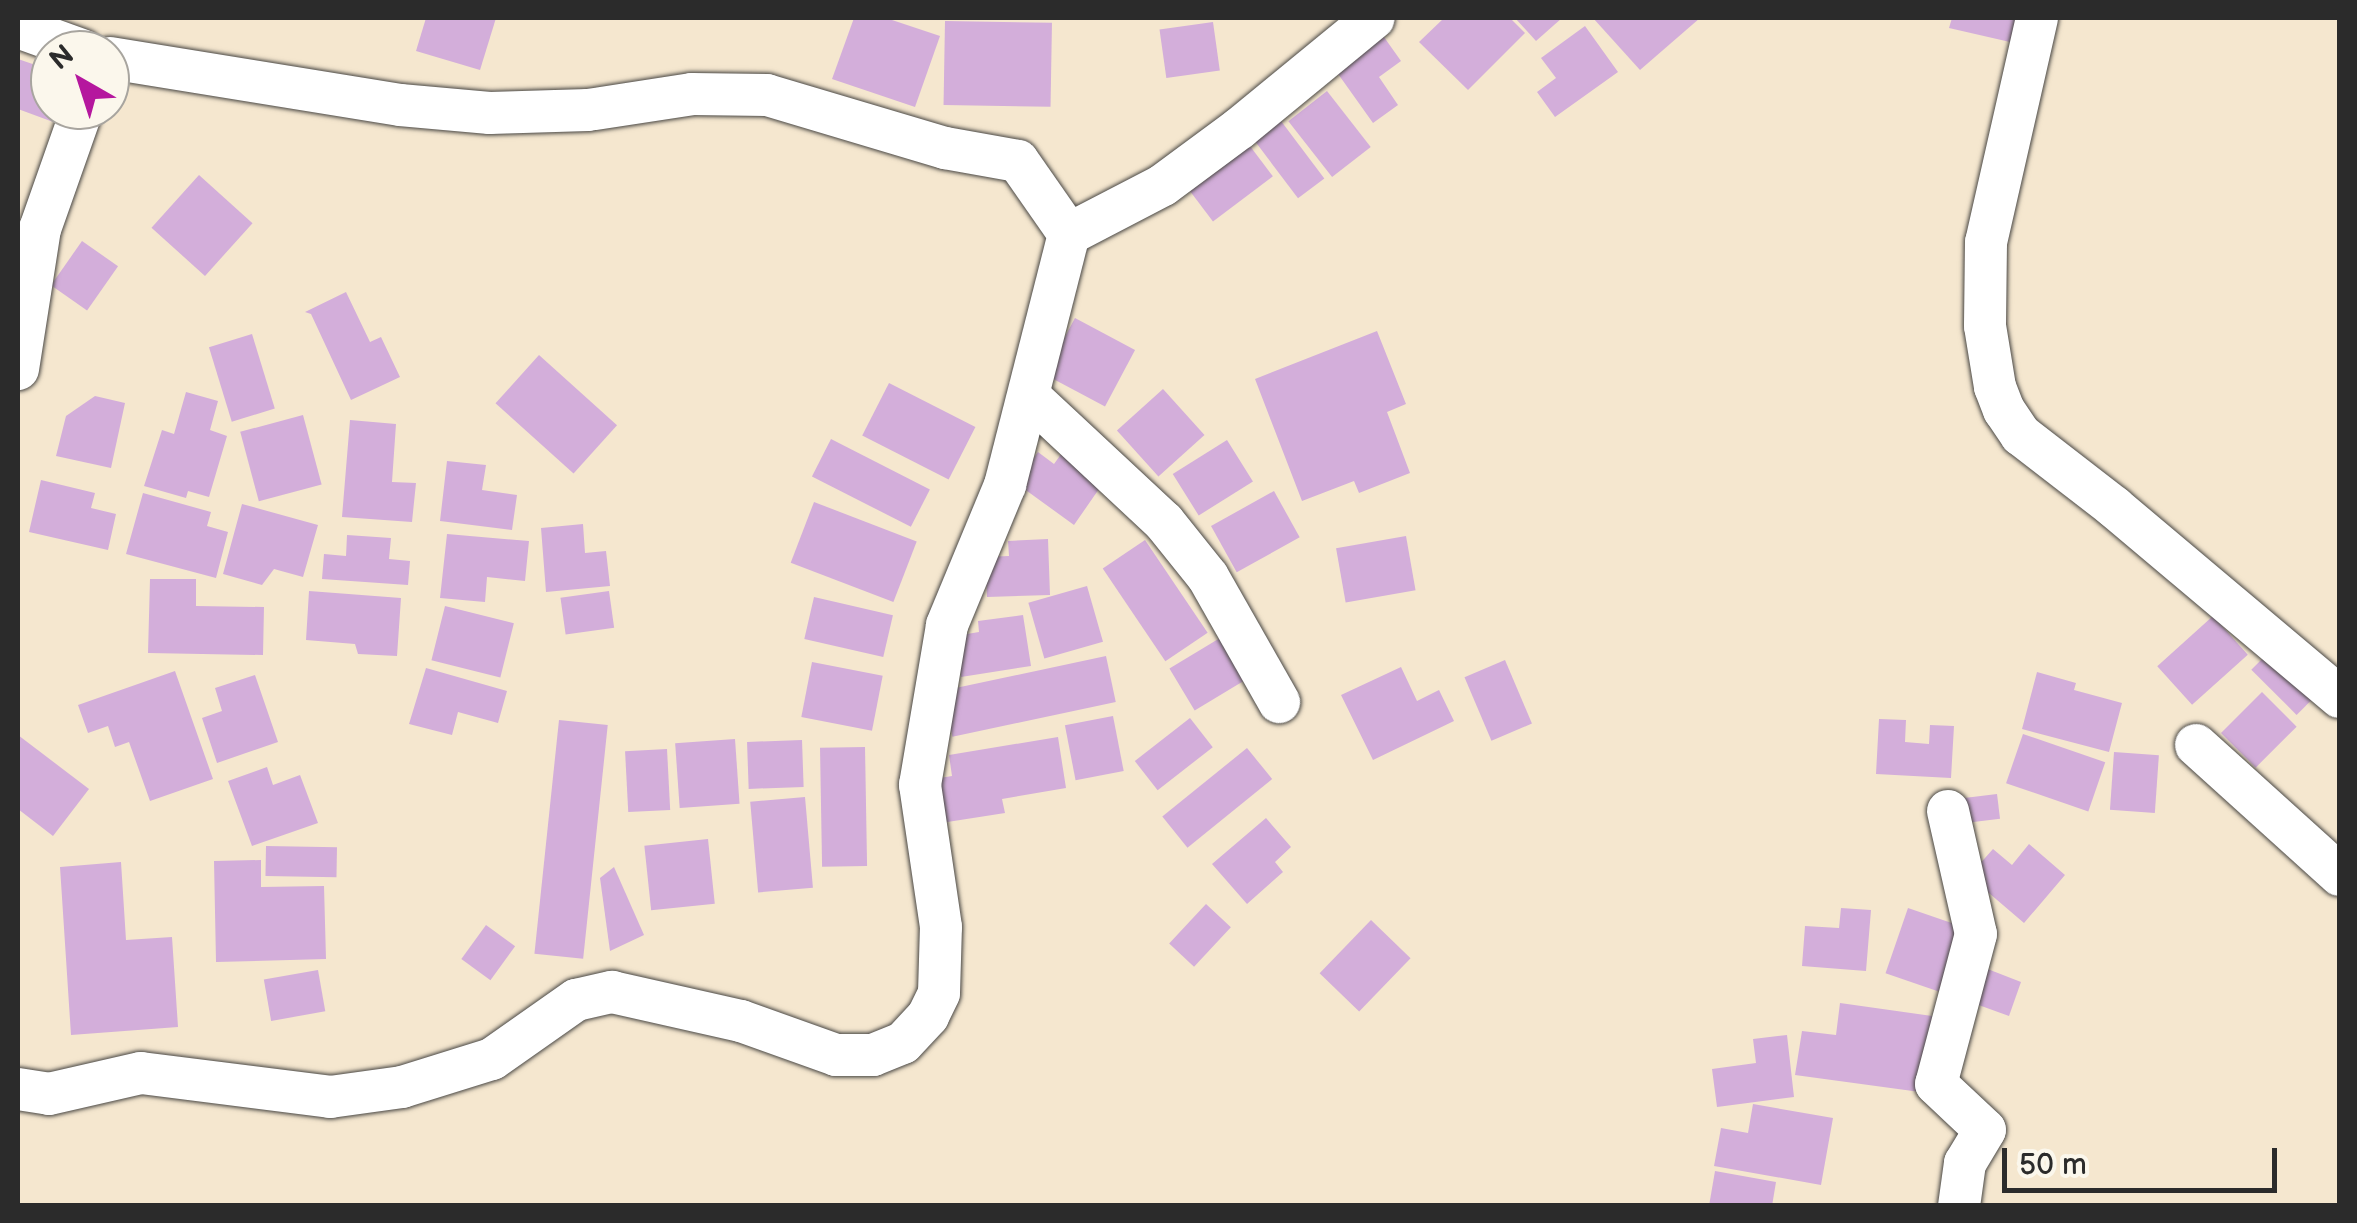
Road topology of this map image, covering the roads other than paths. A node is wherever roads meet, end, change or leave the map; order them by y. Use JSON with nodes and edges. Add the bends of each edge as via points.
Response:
{"nodes":[{"id":1,"x":1374,"y":18,"type":"edge"},
{"id":2,"x":2037,"y":18,"type":"edge"},
{"id":3,"x":130,"y":61,"type":"edge"},
{"id":4,"x":75,"y":130,"type":"edge"},
{"id":5,"x":1069,"y":234,"type":"junction"},
{"id":6,"x":18,"y":368,"type":"edge"},
{"id":7,"x":1030,"y":397,"type":"junction"},
{"id":8,"x":2340,"y":697,"type":"edge"},
{"id":9,"x":1279,"y":702,"type":"dead end"},
{"id":10,"x":2196,"y":744,"type":"dead end"},
{"id":11,"x":1948,"y":811,"type":"dead end"},
{"id":12,"x":2340,"y":875,"type":"edge"},
{"id":13,"x":18,"y":1088,"type":"edge"},
{"id":14,"x":1959,"y":1206,"type":"edge"}],
"edges":[{"from":1,"to":5,"type":"street","via":[[1162,185]]},
{"from":2,"to":8,"type":"street","via":[[1986,242],[1984,326],[2004,410],[2021,435]]},
{"from":3,"to":5,"type":"street","via":[[490,113],[588,110],[692,94],[767,95],[944,148],[1018,161]]},
{"from":4,"to":6,"type":"street","via":[[40,230]]},
{"from":5,"to":7,"type":"street"},
{"from":7,"to":9,"type":"street","via":[[1164,522],[1208,577]]},
{"from":7,"to":13,"type":"street","via":[[1005,485],[947,625],[920,785],[941,927],[939,993],[902,1043],[873,1054],[836,1054],[741,1021],[612,992],[576,1000],[492,1060],[402,1087],[330,1097],[141,1073],[49,1094]]},
{"from":10,"to":12,"type":"street"},
{"from":11,"to":14,"type":"street","via":[[1976,934],[1936,1084],[1984,1130],[1965,1163]]}]}
